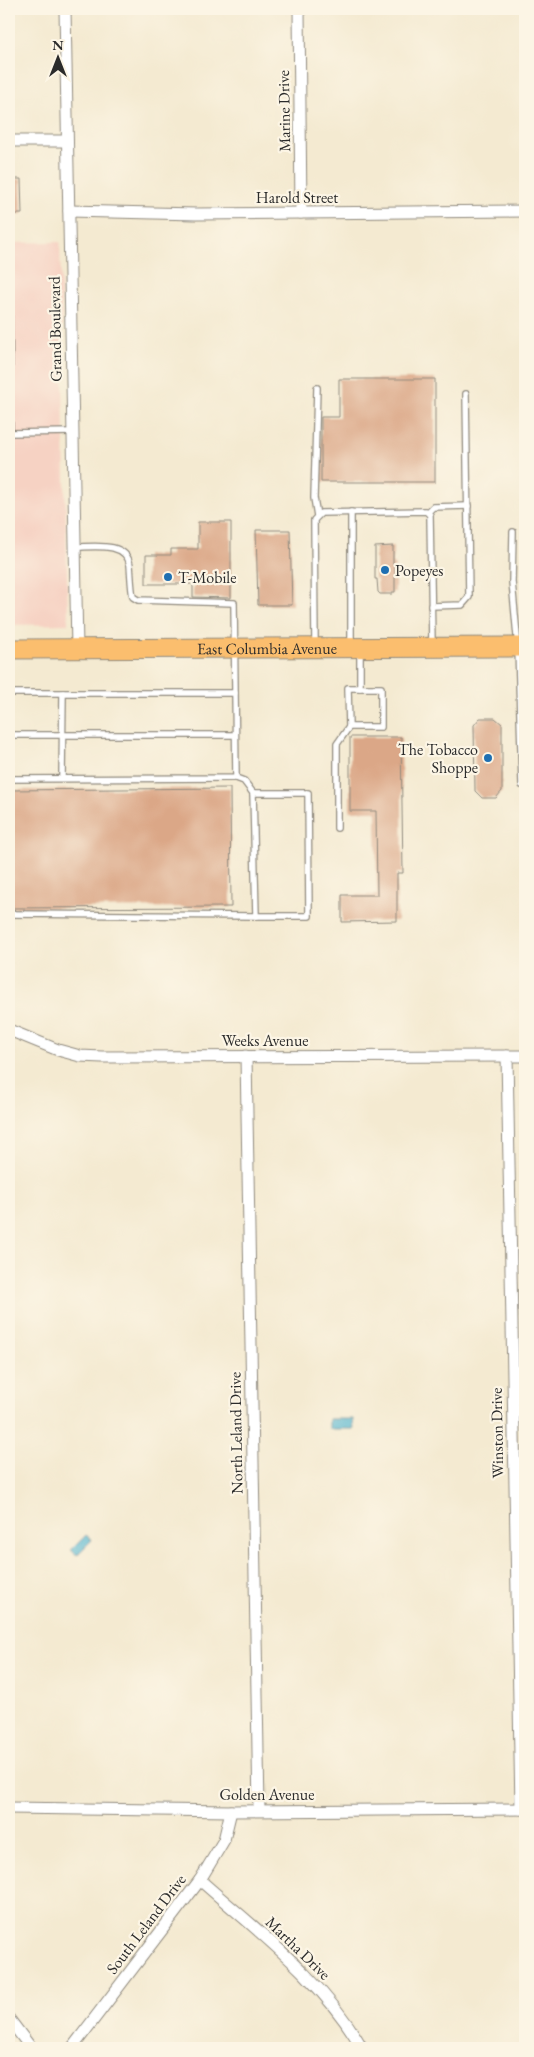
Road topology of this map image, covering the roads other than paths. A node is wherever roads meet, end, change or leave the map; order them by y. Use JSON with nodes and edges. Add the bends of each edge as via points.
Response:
{"nodes":[{"id":1,"x":64,"y":9,"type":"edge"},
{"id":2,"x":299,"y":9,"type":"edge"},
{"id":3,"x":9,"y":140,"type":"edge"},
{"id":4,"x":67,"y":140,"type":"junction"},
{"id":5,"x":69,"y":211,"type":"junction"},
{"id":6,"x":525,"y":211,"type":"edge"},
{"id":7,"x":301,"y":213,"type":"junction"},
{"id":8,"x":9,"y":301,"type":"edge"},
{"id":9,"x":317,"y":388,"type":"dead end"},
{"id":10,"x":466,"y":394,"type":"dead end"},
{"id":11,"x":73,"y":432,"type":"junction"},
{"id":12,"x":10,"y":433,"type":"edge"},
{"id":13,"x":468,"y":506,"type":"junction"},
{"id":14,"x":351,"y":512,"type":"junction"},
{"id":15,"x":428,"y":512,"type":"junction"},
{"id":16,"x":317,"y":516,"type":"junction"},
{"id":17,"x":513,"y":532,"type":"dead end"},
{"id":18,"x":75,"y":547,"type":"junction"},
{"id":19,"x":431,"y":606,"type":"junction"},
{"id":20,"x":235,"y":647,"type":"junction"},
{"id":21,"x":315,"y":647,"type":"junction"},
{"id":22,"x":356,"y":647,"type":"junction"},
{"id":23,"x":432,"y":647,"type":"junction"},
{"id":24,"x":522,"y":647,"type":"edge"},
{"id":25,"x":9,"y":649,"type":"edge"},
{"id":26,"x":77,"y":649,"type":"junction"},
{"id":27,"x":360,"y":688,"type":"junction"},
{"id":28,"x":9,"y":693,"type":"edge"},
{"id":29,"x":63,"y":693,"type":"junction"},
{"id":30,"x":235,"y":693,"type":"junction"},
{"id":31,"x":349,"y":727,"type":"junction"},
{"id":32,"x":235,"y":734,"type":"junction"},
{"id":33,"x":9,"y":735,"type":"edge"},
{"id":34,"x":63,"y":735,"type":"junction"},
{"id":35,"x":62,"y":777,"type":"junction"},
{"id":36,"x":236,"y":778,"type":"junction"},
{"id":37,"x":9,"y":779,"type":"edge"},
{"id":38,"x":522,"y":785,"type":"dead end"},
{"id":39,"x":253,"y":793,"type":"junction"},
{"id":40,"x":337,"y":828,"type":"dead end"},
{"id":41,"x":9,"y":914,"type":"edge"},
{"id":42,"x":256,"y":916,"type":"junction"},
{"id":43,"x":9,"y":1030,"type":"edge"},
{"id":44,"x":246,"y":1056,"type":"junction"},
{"id":45,"x":507,"y":1056,"type":"junction"},
{"id":46,"x":525,"y":1056,"type":"edge"},
{"id":47,"x":9,"y":1808,"type":"edge"},
{"id":48,"x":523,"y":1809,"type":"edge"},
{"id":49,"x":231,"y":1810,"type":"junction"},
{"id":50,"x":259,"y":1810,"type":"junction"},
{"id":51,"x":200,"y":1880,"type":"junction"},
{"id":52,"x":9,"y":2019,"type":"edge"},
{"id":53,"x":31,"y":2048,"type":"edge"},
{"id":54,"x":72,"y":2048,"type":"edge"},
{"id":55,"x":362,"y":2048,"type":"edge"}],
"edges":[{"from":1,"to":4,"type":"street","name":"Grand Boulevard"},
{"from":2,"to":7,"type":"street","name":"Marine Drive"},
{"from":3,"to":4,"type":"street"},
{"from":4,"to":5,"type":"street","name":"Grand Boulevard"},
{"from":5,"to":7,"type":"street","name":"Harold Street"},
{"from":5,"to":11,"type":"street","name":"Grand Boulevard"},
{"from":6,"to":7,"type":"street","name":"Harold Street"},
{"from":8,"to":12,"type":"lane"},
{"from":9,"to":16,"type":"lane","via":[[314,498]]},
{"from":10,"to":13,"type":"lane"},
{"from":11,"to":12,"type":"lane"},
{"from":11,"to":18,"type":"street","name":"Grand Boulevard"},
{"from":13,"to":15,"type":"lane","via":[[434,507]]},
{"from":13,"to":19,"type":"lane","via":[[469,597],[462,605]]},
{"from":14,"to":15,"type":"lane"},
{"from":14,"to":16,"type":"lane","via":[[321,513]]},
{"from":14,"to":22,"type":"lane"},
{"from":15,"to":19,"type":"lane"},
{"from":16,"to":21,"type":"lane","via":[[314,520]]},
{"from":17,"to":24,"type":"lane","via":[[512,582]]},
{"from":18,"to":20,"type":"lane","via":[[116,548],[123,553],[129,562],[133,597],[138,600],[234,602]]},
{"from":18,"to":26,"type":"street","name":"Grand Boulevard"},
{"from":19,"to":23,"type":"lane"},
{"from":20,"to":21,"type":"main road","name":"East Columbia Avenue"},
{"from":20,"to":26,"type":"main road","name":"East Columbia Avenue"},
{"from":20,"to":30,"type":"lane"},
{"from":21,"to":22,"type":"main road","name":"East Columbia Avenue"},
{"from":22,"to":23,"type":"main road","name":"East Columbia Avenue"},
{"from":22,"to":27,"type":"lane"},
{"from":23,"to":24,"type":"main road","name":"East Columbia Avenue"},
{"from":24,"to":38,"type":"lane"},
{"from":25,"to":26,"type":"main road","name":"East Columbia Avenue"},
{"from":27,"to":31,"type":"lane","via":[[348,688]]},
{"from":27,"to":31,"type":"lane","via":[[380,688],[381,727]]},
{"from":28,"to":29,"type":"lane"},
{"from":29,"to":30,"type":"lane"},
{"from":29,"to":34,"type":"lane"},
{"from":30,"to":32,"type":"lane"},
{"from":31,"to":40,"type":"lane","via":[[337,744]]},
{"from":32,"to":34,"type":"lane"},
{"from":32,"to":36,"type":"lane"},
{"from":33,"to":34,"type":"lane"},
{"from":34,"to":35,"type":"lane"},
{"from":35,"to":36,"type":"lane"},
{"from":35,"to":37,"type":"lane"},
{"from":36,"to":39,"type":"lane","via":[[244,781]]},
{"from":39,"to":42,"type":"lane"},
{"from":39,"to":42,"type":"lane","via":[[308,793],[309,916]]},
{"from":41,"to":42,"type":"lane"},
{"from":43,"to":44,"type":"street","name":"Weeks Avenue","via":[[80,1056]]},
{"from":44,"to":45,"type":"street","name":"Weeks Avenue"},
{"from":44,"to":50,"type":"street","name":"North Leland Drive"},
{"from":45,"to":46,"type":"street","name":"Weeks Avenue"},
{"from":45,"to":48,"type":"street","name":"Winston Drive"},
{"from":47,"to":49,"type":"street","name":"Golden Avenue"},
{"from":48,"to":50,"type":"street","name":"Golden Avenue"},
{"from":49,"to":50,"type":"street","name":"Golden Avenue"},
{"from":49,"to":51,"type":"street","name":"South Leland Drive","via":[[224,1840]]},
{"from":51,"to":54,"type":"street","name":"South Leland Drive"},
{"from":51,"to":55,"type":"street","name":"Martha Drive","via":[[309,1977],[353,2031]]},
{"from":52,"to":53,"type":"street"}]}
